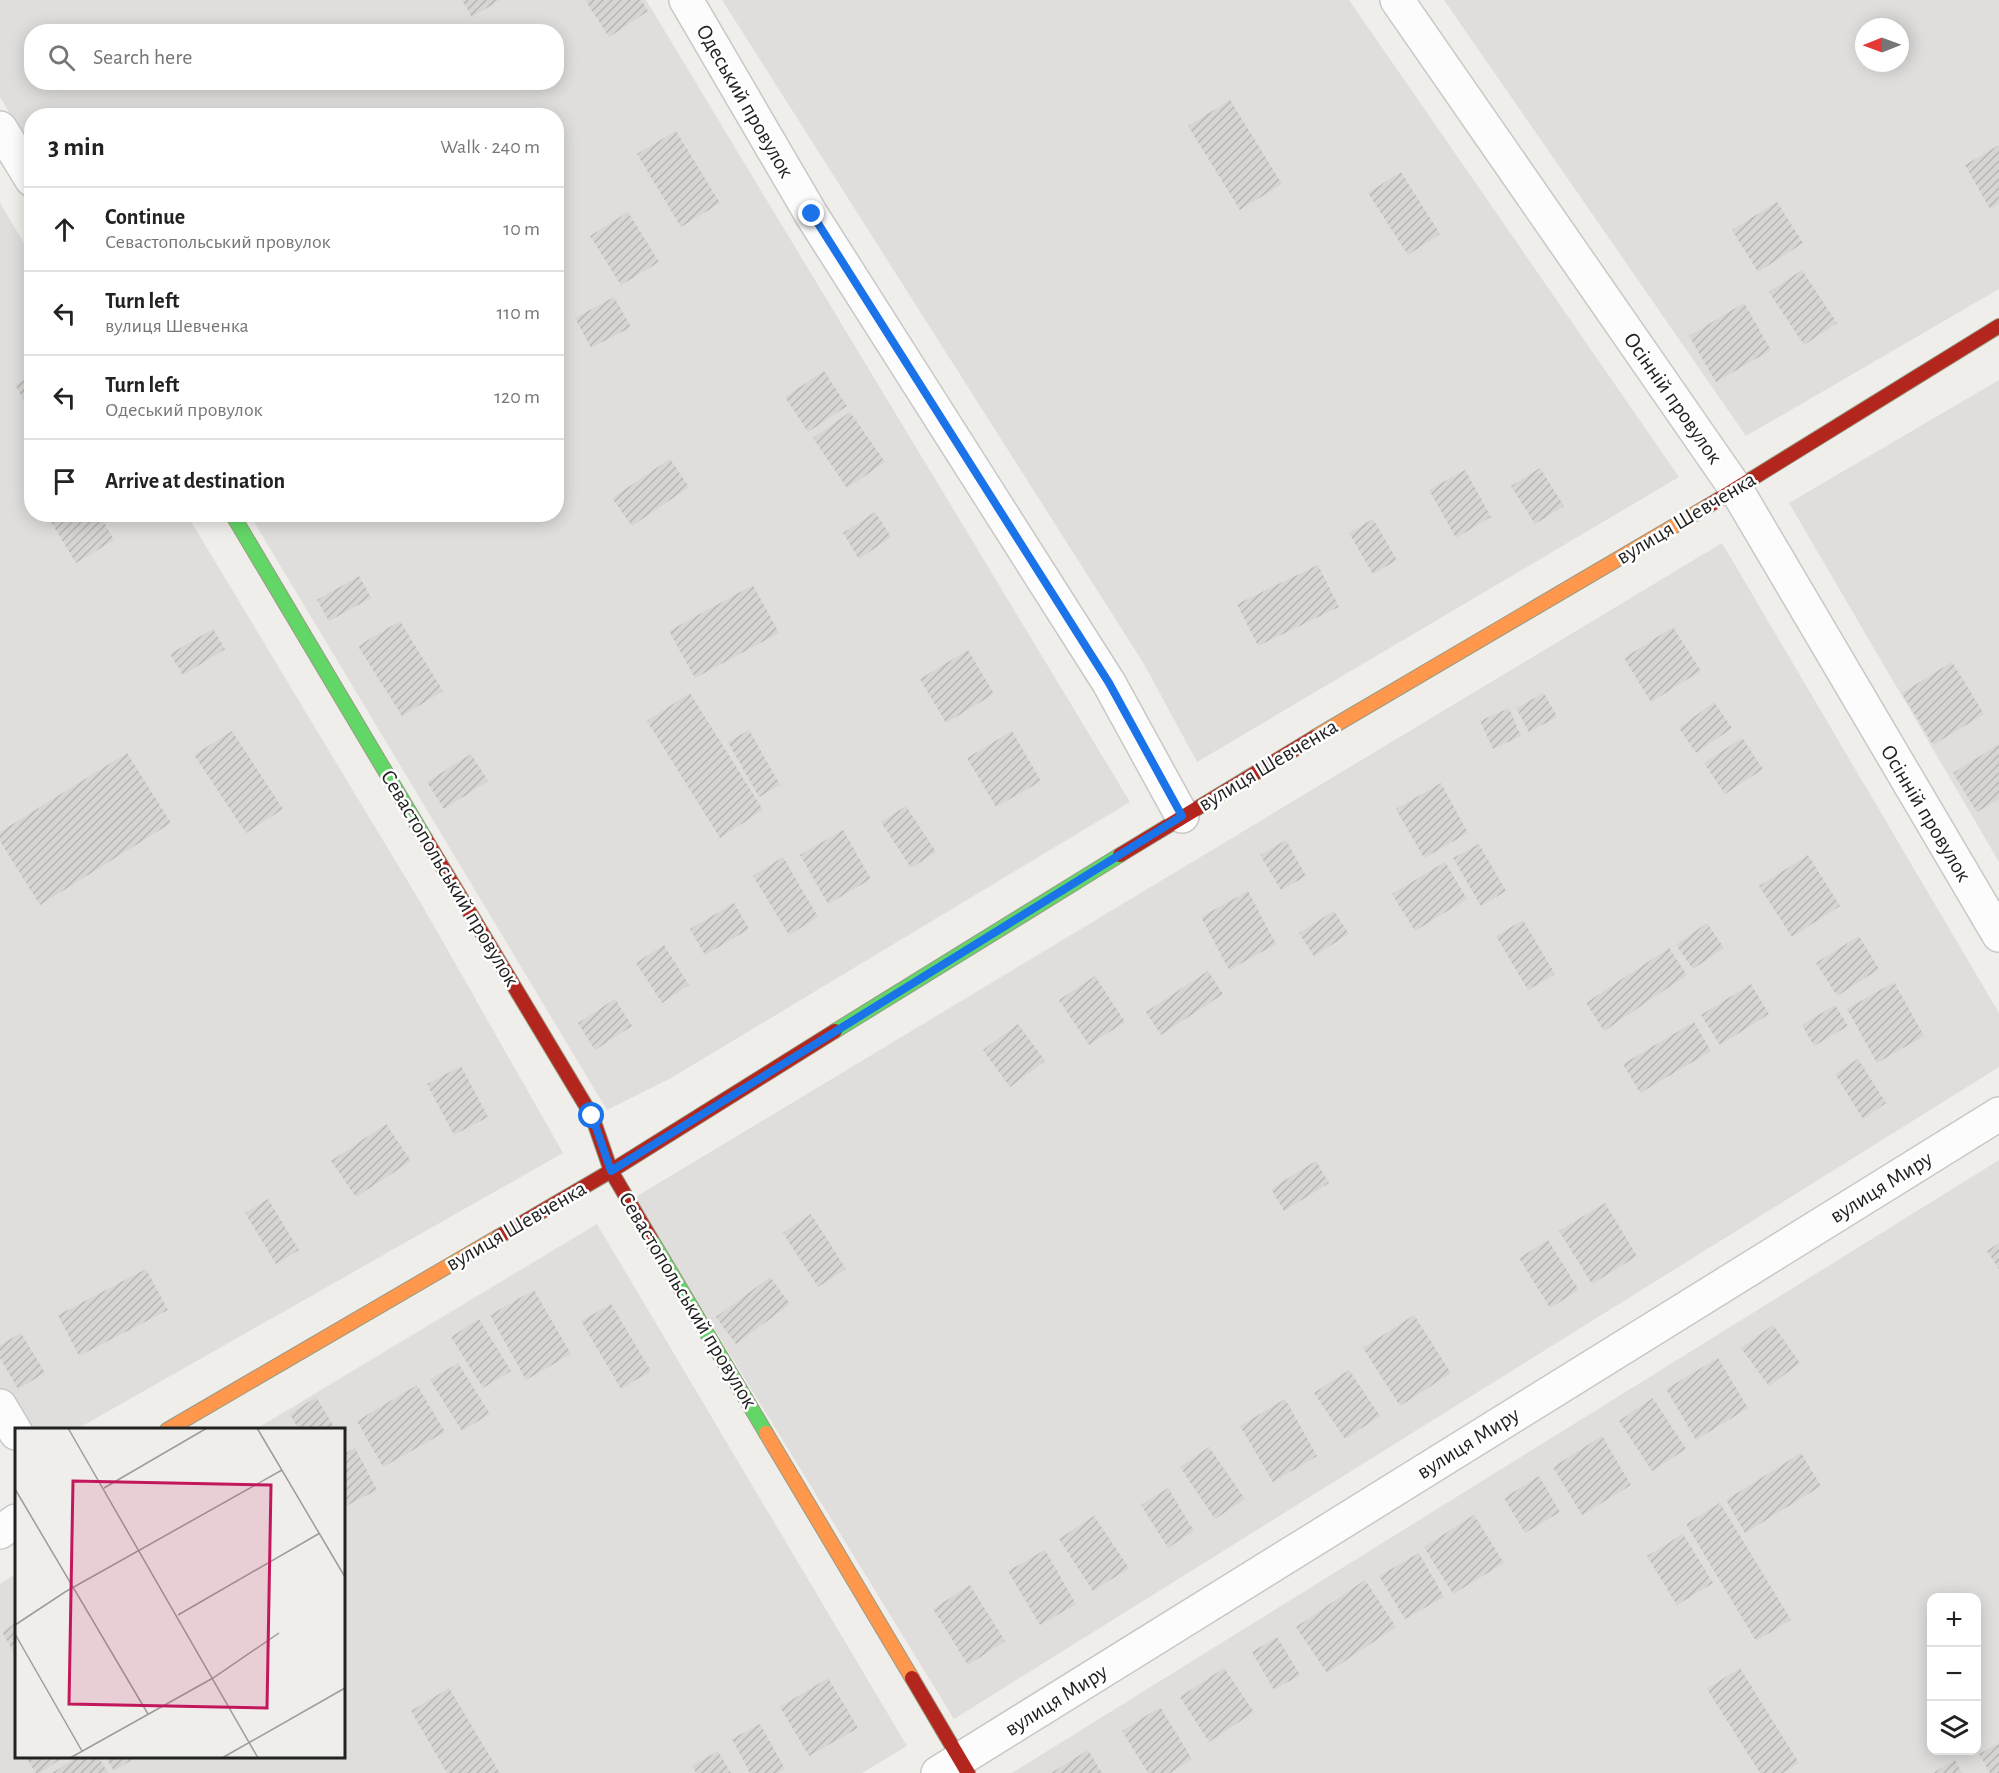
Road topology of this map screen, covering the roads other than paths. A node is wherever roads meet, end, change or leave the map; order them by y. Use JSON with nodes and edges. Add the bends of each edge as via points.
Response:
{"nodes":[{"id":1,"x":686,"y":0,"type":"edge"},
{"id":2,"x":1397,"y":0,"type":"edge"},
{"id":3,"x":0,"y":128,"type":"edge"},
{"id":4,"x":24,"y":167,"type":"edge"},
{"id":5,"x":1999,"y":326,"type":"edge"},
{"id":6,"x":1736,"y":489,"type":"junction"},
{"id":7,"x":237,"y":522,"type":"edge"},
{"id":8,"x":1182,"y":816,"type":"junction"},
{"id":9,"x":1999,"y":935,"type":"edge"},
{"id":10,"x":1999,"y":1114,"type":"edge"},
{"id":11,"x":611,"y":1171,"type":"junction"},
{"id":12,"x":0,"y":1406,"type":"edge"},
{"id":13,"x":170,"y":1428,"type":"edge"},
{"id":14,"x":15,"y":1431,"type":"edge"},
{"id":15,"x":15,"y":1522,"type":"edge"},
{"id":16,"x":0,"y":1532,"type":"edge"},
{"id":17,"x":955,"y":1768,"type":"edge"}],
"edges":[{"from":1,"to":8,"type":"street","name":"Одеський провулок","via":[[812,214],[1109,683]]},
{"from":2,"to":6,"type":"street","name":"Осінній провулок"},
{"from":3,"to":4,"type":"street"},
{"from":5,"to":6,"type":"street","name":"вулиця Шевченка"},
{"from":6,"to":8,"type":"street","name":"вулиця Шевченка"},
{"from":6,"to":9,"type":"street","name":"Осінній провулок"},
{"from":7,"to":11,"type":"street","name":"Севастопольський провулок","via":[[592,1116]]},
{"from":8,"to":11,"type":"street","name":"вулиця Шевченка"},
{"from":10,"to":17,"type":"street","name":"вулиця Миру"},
{"from":11,"to":13,"type":"street","name":"вулиця Шевченка"},
{"from":11,"to":17,"type":"street","name":"Севастопольський провулок"},
{"from":12,"to":14,"type":"street"},
{"from":15,"to":16,"type":"street"}]}
